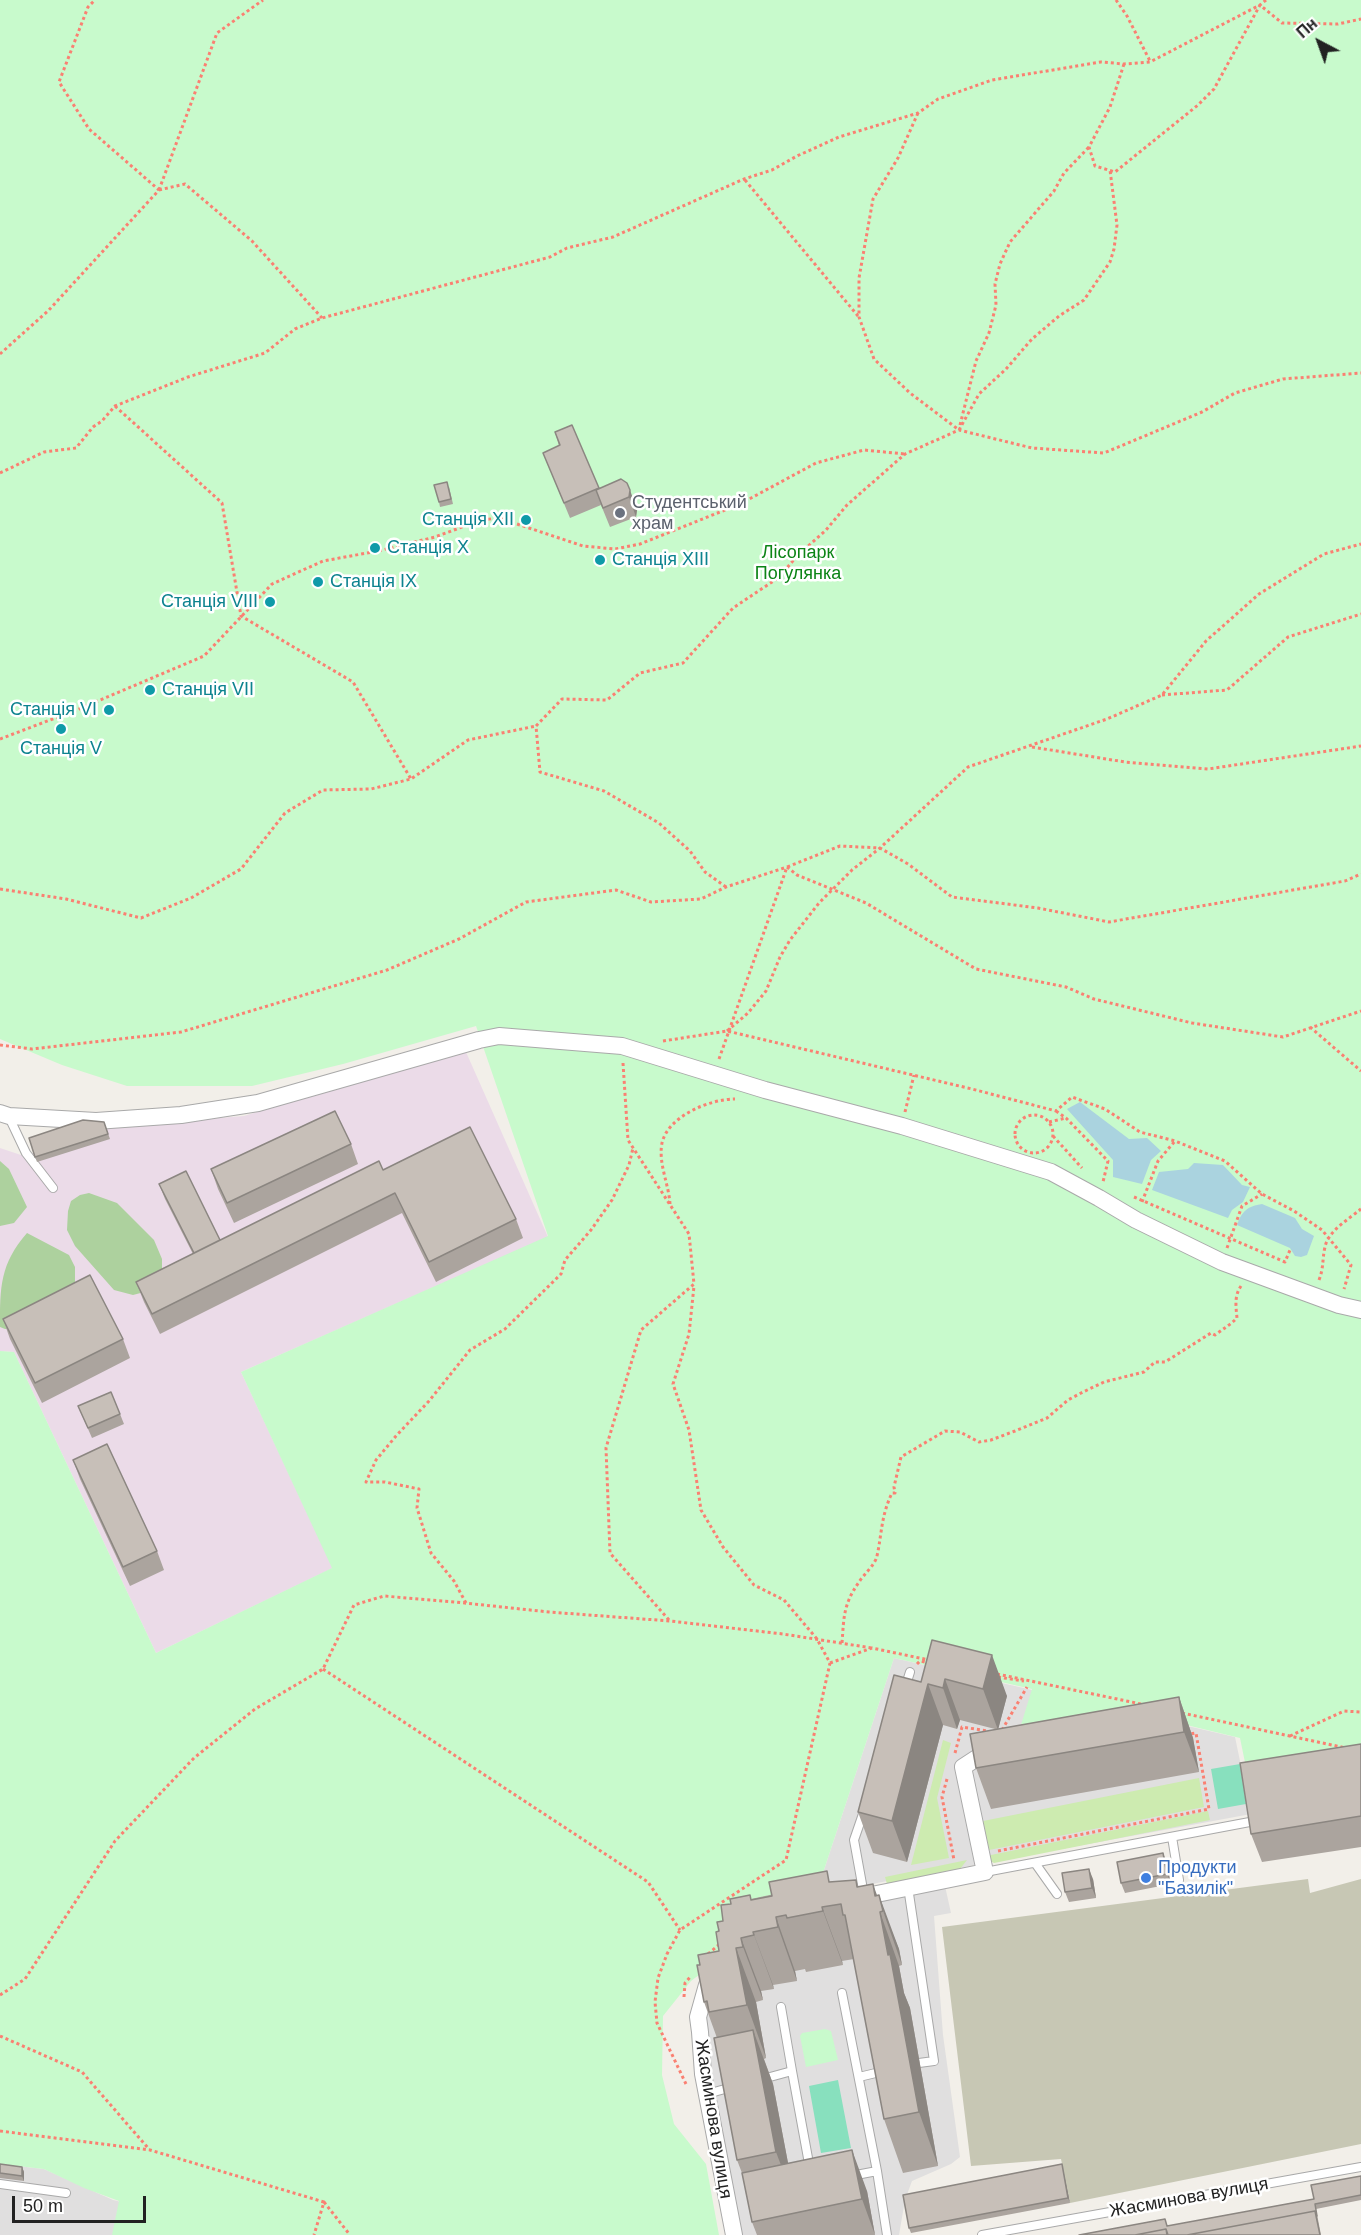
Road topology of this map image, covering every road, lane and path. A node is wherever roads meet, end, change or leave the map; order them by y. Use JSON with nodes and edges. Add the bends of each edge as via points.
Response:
{"nodes":[{"id":1,"x":95,"y":0,"type":"edge"},
{"id":2,"x":263,"y":0,"type":"edge"},
{"id":3,"x":1116,"y":0,"type":"edge"},
{"id":4,"x":1266,"y":0,"type":"edge"},
{"id":5,"x":1260,"y":5,"type":"junction"},
{"id":6,"x":1361,"y":19,"type":"edge"},
{"id":7,"x":1150,"y":62,"type":"junction"},
{"id":8,"x":1124,"y":64,"type":"junction"},
{"id":9,"x":918,"y":113,"type":"junction"},
{"id":10,"x":1089,"y":147,"type":"junction"},
{"id":11,"x":1110,"y":170,"type":"junction"},
{"id":12,"x":744,"y":179,"type":"junction"},
{"id":13,"x":159,"y":190,"type":"junction"},
{"id":14,"x":859,"y":317,"type":"junction"},
{"id":15,"x":322,"y":318,"type":"junction"},
{"id":16,"x":0,"y":354,"type":"edge"},
{"id":17,"x":1361,"y":373,"type":"edge"},
{"id":18,"x":115,"y":406,"type":"junction"},
{"id":19,"x":959,"y":430,"type":"junction"},
{"id":20,"x":905,"y":454,"type":"junction"},
{"id":21,"x":0,"y":473,"type":"edge"},
{"id":22,"x":1361,"y":544,"type":"edge"},
{"id":23,"x":1361,"y":614,"type":"edge"},
{"id":24,"x":241,"y":616,"type":"junction"},
{"id":25,"x":1162,"y":695,"type":"junction"},
{"id":26,"x":536,"y":726,"type":"junction"},
{"id":27,"x":0,"y":739,"type":"edge"},
{"id":28,"x":1031,"y":746,"type":"junction"},
{"id":29,"x":1361,"y":746,"type":"edge"},
{"id":30,"x":411,"y":779,"type":"junction"},
{"id":31,"x":880,"y":848,"type":"junction"},
{"id":32,"x":787,"y":867,"type":"junction"},
{"id":33,"x":1361,"y":874,"type":"edge"},
{"id":34,"x":726,"y":887,"type":"junction"},
{"id":35,"x":0,"y":889,"type":"edge"},
{"id":36,"x":833,"y":889,"type":"junction"},
{"id":37,"x":1361,"y":1011,"type":"edge"},
{"id":38,"x":1310,"y":1027,"type":"junction"},
{"id":39,"x":727,"y":1031,"type":"junction"},
{"id":40,"x":657,"y":1041,"type":"dead end"},
{"id":41,"x":0,"y":1045,"type":"edge"},
{"id":42,"x":622,"y":1046,"type":"junction"},
{"id":43,"x":1361,"y":1071,"type":"edge"},
{"id":44,"x":714,"y":1074,"type":"junction"},
{"id":45,"x":914,"y":1076,"type":"junction"},
{"id":46,"x":743,"y":1100,"type":"dead end"},
{"id":47,"x":1056,"y":1111,"type":"junction"},
{"id":48,"x":4,"y":1115,"type":"edge"},
{"id":49,"x":1066,"y":1118,"type":"junction"},
{"id":50,"x":1049,"y":1122,"type":"junction"},
{"id":51,"x":902,"y":1126,"type":"junction"},
{"id":52,"x":1053,"y":1136,"type":"junction"},
{"id":53,"x":1175,"y":1141,"type":"junction"},
{"id":54,"x":633,"y":1148,"type":"junction"},
{"id":55,"x":1089,"y":1175,"type":"dead end"},
{"id":56,"x":1096,"y":1179,"type":"dead end"},
{"id":57,"x":53,"y":1188,"type":"dead end"},
{"id":58,"x":1101,"y":1190,"type":"junction"},
{"id":59,"x":1262,"y":1194,"type":"junction"},
{"id":60,"x":1133,"y":1197,"type":"dead end"},
{"id":61,"x":1143,"y":1201,"type":"junction"},
{"id":62,"x":670,"y":1206,"type":"junction"},
{"id":63,"x":1361,"y":1209,"type":"edge"},
{"id":64,"x":1136,"y":1220,"type":"junction"},
{"id":65,"x":1328,"y":1237,"type":"junction"},
{"id":66,"x":1231,"y":1239,"type":"junction"},
{"id":67,"x":1290,"y":1250,"type":"dead end"},
{"id":68,"x":1222,"y":1262,"type":"junction"},
{"id":69,"x":1251,"y":1273,"type":"junction"},
{"id":70,"x":694,"y":1284,"type":"junction"},
{"id":71,"x":1312,"y":1296,"type":"junction"},
{"id":72,"x":1339,"y":1305,"type":"junction"},
{"id":73,"x":1361,"y":1310,"type":"edge"},
{"id":74,"x":466,"y":1603,"type":"junction"},
{"id":75,"x":670,"y":1621,"type":"junction"},
{"id":76,"x":818,"y":1639,"type":"junction"},
{"id":77,"x":842,"y":1643,"type":"junction"},
{"id":78,"x":872,"y":1648,"type":"junction"},
{"id":79,"x":830,"y":1663,"type":"junction"},
{"id":80,"x":323,"y":1669,"type":"junction"},
{"id":81,"x":910,"y":1672,"type":"joint"},
{"id":82,"x":996,"y":1675,"type":"dead end"},
{"id":83,"x":903,"y":1695,"type":"edge"},
{"id":84,"x":1144,"y":1705,"type":"edge"},
{"id":85,"x":1178,"y":1712,"type":"edge"},
{"id":86,"x":1361,"y":1712,"type":"edge"},
{"id":87,"x":1184,"y":1735,"type":"edge"},
{"id":88,"x":1290,"y":1736,"type":"junction"},
{"id":89,"x":1009,"y":1749,"type":"edge"},
{"id":90,"x":1351,"y":1749,"type":"edge"},
{"id":91,"x":865,"y":1807,"type":"edge"},
{"id":92,"x":1255,"y":1821,"type":"edge"},
{"id":93,"x":1172,"y":1837,"type":"junction"},
{"id":94,"x":981,"y":1854,"type":"junction"},
{"id":95,"x":954,"y":1860,"type":"dead end"},
{"id":96,"x":1035,"y":1863,"type":"junction"},
{"id":97,"x":985,"y":1872,"type":"junction"},
{"id":98,"x":1179,"y":1880,"type":"dead end"},
{"id":99,"x":908,"y":1887,"type":"junction"},
{"id":100,"x":1057,"y":1894,"type":"dead end"},
{"id":101,"x":864,"y":1895,"type":"junction"},
{"id":102,"x":843,"y":1904,"type":"edge"},
{"id":103,"x":680,"y":1930,"type":"junction"},
{"id":104,"x":726,"y":1939,"type":"edge"},
{"id":105,"x":704,"y":1959,"type":"edge"},
{"id":106,"x":721,"y":1971,"type":"edge"},
{"id":107,"x":692,"y":1975,"type":"dead end"},
{"id":108,"x":842,"y":1993,"type":"dead end"},
{"id":109,"x":0,"y":1995,"type":"edge"},
{"id":110,"x":684,"y":2005,"type":"dead end"},
{"id":111,"x":781,"y":2007,"type":"dead end"},
{"id":112,"x":0,"y":2036,"type":"edge"},
{"id":113,"x":919,"y":2063,"type":"dead end"},
{"id":114,"x":792,"y":2071,"type":"junction"},
{"id":115,"x":884,"y":2071,"type":"edge"},
{"id":116,"x":859,"y":2077,"type":"junction"},
{"id":117,"x":688,"y":2079,"type":"dead end"},
{"id":118,"x":753,"y":2081,"type":"edge"},
{"id":119,"x":743,"y":2084,"type":"edge"},
{"id":120,"x":707,"y":2094,"type":"junction"},
{"id":121,"x":0,"y":2132,"type":"edge"},
{"id":122,"x":150,"y":2150,"type":"junction"},
{"id":123,"x":1361,"y":2167,"type":"edge"},
{"id":124,"x":877,"y":2171,"type":"junction"},
{"id":125,"x":811,"y":2173,"type":"edge"},
{"id":126,"x":845,"y":2178,"type":"edge"},
{"id":127,"x":0,"y":2184,"type":"edge"},
{"id":128,"x":66,"y":2193,"type":"dead end"},
{"id":129,"x":324,"y":2202,"type":"junction"},
{"id":130,"x":314,"y":2235,"type":"edge"},
{"id":131,"x":350,"y":2235,"type":"edge"},
{"id":132,"x":734,"y":2235,"type":"edge"},
{"id":133,"x":887,"y":2235,"type":"edge"},
{"id":134,"x":982,"y":2235,"type":"edge"}],
"edges":[{"from":1,"to":13,"type":"path","via":[[88,7],[59,82],[89,129]]},
{"from":2,"to":13,"type":"path","via":[[217,33]]},
{"from":3,"to":7,"type":"path"},
{"from":4,"to":5,"type":"path"},
{"from":5,"to":6,"type":"path","via":[[1282,24],[1338,24]]},
{"from":5,"to":7,"type":"path"},
{"from":5,"to":11,"type":"path","via":[[1214,89],[1115,171]]},
{"from":7,"to":8,"type":"path"},
{"from":8,"to":9,"type":"path","via":[[1101,62],[992,80],[938,99]]},
{"from":8,"to":10,"type":"path","via":[[1110,106]]},
{"from":9,"to":12,"type":"path","via":[[839,137],[772,170]]},
{"from":9,"to":14,"type":"path","via":[[898,158],[873,199],[859,278]]},
{"from":10,"to":11,"type":"path","via":[[1095,166]]},
{"from":10,"to":19,"type":"path","via":[[1010,242],[1000,264],[995,284],[996,305],[976,361]]},
{"from":11,"to":19,"type":"path","via":[[1117,225],[1110,262],[1084,300],[1032,339],[979,394]]},
{"from":12,"to":14,"type":"path"},
{"from":12,"to":15,"type":"path","via":[[613,237]]},
{"from":13,"to":15,"type":"path","via":[[185,184],[252,241]]},
{"from":13,"to":16,"type":"path","via":[[48,311]]},
{"from":14,"to":19,"type":"path","via":[[874,358],[910,393]]},
{"from":15,"to":18,"type":"path","via":[[295,329],[266,353],[188,377]]},
{"from":17,"to":19,"type":"path","via":[[1284,379],[1235,393],[1202,412],[1104,453],[1032,448]]},
{"from":18,"to":21,"type":"path","via":[[76,448],[44,452]]},
{"from":18,"to":24,"type":"path","via":[[222,503]]},
{"from":19,"to":20,"type":"path"},
{"from":20,"to":24,"type":"path","via":[[864,450],[816,463],[740,504],[640,544],[615,549],[583,546],[499,518],[481,520],[435,537],[323,561],[272,584]]},
{"from":20,"to":26,"type":"path","via":[[847,505],[778,578],[734,608],[683,663],[640,673],[607,700],[562,699]]},
{"from":22,"to":25,"type":"path","via":[[1324,554],[1258,594],[1206,641]]},
{"from":23,"to":25,"type":"path","via":[[1288,637],[1227,690]]},
{"from":24,"to":27,"type":"path","via":[[204,656]]},
{"from":24,"to":30,"type":"path","via":[[353,682]]},
{"from":25,"to":28,"type":"path"},
{"from":26,"to":30,"type":"path","via":[[468,740]]},
{"from":26,"to":34,"type":"path","via":[[540,772],[604,791],[659,823],[690,851],[705,872]]},
{"from":28,"to":29,"type":"path","via":[[1125,762],[1208,769]]},
{"from":28,"to":31,"type":"path","via":[[968,767]]},
{"from":30,"to":35,"type":"path","via":[[371,789],[323,790],[285,813],[241,869],[191,898],[141,918],[66,899]]},
{"from":31,"to":32,"type":"path","via":[[840,846]]},
{"from":31,"to":33,"type":"path","via":[[952,897],[1109,922],[1345,881]]},
{"from":31,"to":36,"type":"path"},
{"from":32,"to":34,"type":"path"},
{"from":32,"to":36,"type":"path"},
{"from":32,"to":39,"type":"path"},
{"from":34,"to":41,"type":"path","via":[[701,899],[651,902],[616,890],[526,902],[459,939],[387,970],[181,1032],[32,1049]]},
{"from":36,"to":38,"type":"path","via":[[866,903],[976,969],[1066,987],[1094,999],[1192,1023],[1283,1037]]},
{"from":36,"to":39,"type":"path","via":[[790,940],[766,991]]},
{"from":37,"to":38,"type":"path"},
{"from":38,"to":43,"type":"path"},
{"from":39,"to":40,"type":"path"},
{"from":39,"to":44,"type":"path"},
{"from":39,"to":45,"type":"path"},
{"from":42,"to":44,"type":"street"},
{"from":42,"to":48,"type":"street","via":[[499,1036],[222,1110],[96,1121]]},
{"from":42,"to":54,"type":"path","via":[[628,1140]]},
{"from":44,"to":51,"type":"street"},
{"from":45,"to":47,"type":"path"},
{"from":45,"to":51,"type":"path"},
{"from":46,"to":62,"type":"path","via":[[706,1103],[665,1134],[661,1145]]},
{"from":47,"to":49,"type":"path"},
{"from":47,"to":53,"type":"path","via":[[1072,1097],[1104,1109],[1140,1132]]},
{"from":48,"to":57,"type":"lane"},
{"from":49,"to":50,"type":"path"},
{"from":49,"to":58,"type":"path","via":[[1108,1161]]},
{"from":50,"to":52,"type":"path"},
{"from":50,"to":52,"type":"path","via":[[1029,1116],[1021,1120],[1015,1131],[1016,1140],[1026,1151],[1035,1153],[1044,1150]]},
{"from":51,"to":58,"type":"street"},
{"from":52,"to":55,"type":"path"},
{"from":53,"to":59,"type":"path","via":[[1225,1161]]},
{"from":53,"to":61,"type":"path","via":[[1158,1161]]},
{"from":54,"to":62,"type":"path"},
{"from":54,"to":74,"type":"path","via":[[629,1166],[612,1200],[565,1260],[561,1274],[505,1329],[470,1350],[375,1460],[366,1482],[419,1489],[417,1508],[431,1553]]},
{"from":56,"to":58,"type":"path"},
{"from":58,"to":64,"type":"street"},
{"from":59,"to":65,"type":"path","via":[[1294,1211]]},
{"from":59,"to":66,"type":"path","via":[[1242,1206]]},
{"from":60,"to":61,"type":"path"},
{"from":61,"to":64,"type":"path"},
{"from":61,"to":66,"type":"path"},
{"from":62,"to":70,"type":"path","via":[[689,1234]]},
{"from":63,"to":65,"type":"path"},
{"from":64,"to":68,"type":"street"},
{"from":65,"to":71,"type":"path","via":[[1324,1267]]},
{"from":65,"to":72,"type":"path","via":[[1351,1265]]},
{"from":66,"to":67,"type":"path","via":[[1285,1262]]},
{"from":66,"to":68,"type":"path"},
{"from":68,"to":69,"type":"street"},
{"from":69,"to":71,"type":"street"},
{"from":69,"to":77,"type":"path","via":[[1238,1291],[1237,1318],[1230,1327],[1215,1335],[1211,1333],[1165,1362],[1155,1362],[1144,1372],[1104,1382],[1068,1400],[1047,1418],[991,1440],[979,1442],[960,1432],[945,1431],[904,1454],[895,1493],[887,1503],[877,1558],[845,1605]]},
{"from":70,"to":75,"type":"path","via":[[641,1330],[606,1448],[610,1553]]},
{"from":70,"to":76,"type":"path","via":[[689,1334],[673,1384],[689,1430],[701,1510],[754,1585],[784,1600]]},
{"from":71,"to":72,"type":"street"},
{"from":72,"to":73,"type":"street"},
{"from":74,"to":75,"type":"path"},
{"from":74,"to":80,"type":"path","via":[[384,1596],[354,1605]]},
{"from":75,"to":76,"type":"path"},
{"from":76,"to":77,"type":"path"},
{"from":76,"to":79,"type":"path"},
{"from":77,"to":78,"type":"path"},
{"from":78,"to":79,"type":"path"},
{"from":78,"to":81,"type":"path","via":[[930,1661],[920,1660]]},
{"from":79,"to":103,"type":"path","via":[[786,1860]]},
{"from":80,"to":103,"type":"path","via":[[648,1882]]},
{"from":80,"to":109,"type":"path","via":[[255,1709],[194,1758],[115,1841],[25,1979]]},
{"from":81,"to":83,"type":"lane"},
{"from":82,"to":84,"type":"path"},
{"from":85,"to":88,"type":"path"},
{"from":86,"to":88,"type":"path","via":[[1344,1711]]},
{"from":87,"to":94,"type":"path","via":[[1196,1733],[1209,1809]]},
{"from":88,"to":90,"type":"path"},
{"from":89,"to":94,"type":"street","via":[[986,1752],[963,1767]]},
{"from":91,"to":101,"type":"lane","via":[[854,1840]]},
{"from":92,"to":93,"type":"lane"},
{"from":93,"to":96,"type":"lane"},
{"from":93,"to":98,"type":"lane"},
{"from":94,"to":95,"type":"path"},
{"from":94,"to":97,"type":"street"},
{"from":96,"to":97,"type":"lane"},
{"from":96,"to":100,"type":"lane"},
{"from":97,"to":99,"type":"street"},
{"from":99,"to":101,"type":"street"},
{"from":99,"to":113,"type":"lane","via":[[934,2061]]},
{"from":101,"to":102,"type":"street"},
{"from":103,"to":117,"type":"path","via":[[658,1978],[655,2002],[657,2023],[689,2089]]},
{"from":104,"to":105,"type":"path"},
{"from":106,"to":120,"type":"street","name":"Жасминова вулиця","via":[[706,1985],[698,2017]]},
{"from":107,"to":110,"type":"path","via":[[685,1983]]},
{"from":108,"to":116,"type":"lane"},
{"from":111,"to":114,"type":"lane"},
{"from":112,"to":122,"type":"path","via":[[82,2072]]},
{"from":114,"to":118,"type":"lane"},
{"from":114,"to":125,"type":"lane"},
{"from":115,"to":116,"type":"lane"},
{"from":116,"to":124,"type":"lane"},
{"from":119,"to":120,"type":"lane"},
{"from":120,"to":132,"type":"street","name":"Жасминова вулиця"},
{"from":121,"to":122,"type":"path"},
{"from":122,"to":129,"type":"path"},
{"from":123,"to":134,"type":"lane","name":"Жасминова вулиця"},
{"from":124,"to":126,"type":"lane"},
{"from":124,"to":133,"type":"lane"},
{"from":127,"to":128,"type":"lane"},
{"from":129,"to":130,"type":"path"},
{"from":129,"to":131,"type":"path"}]}
